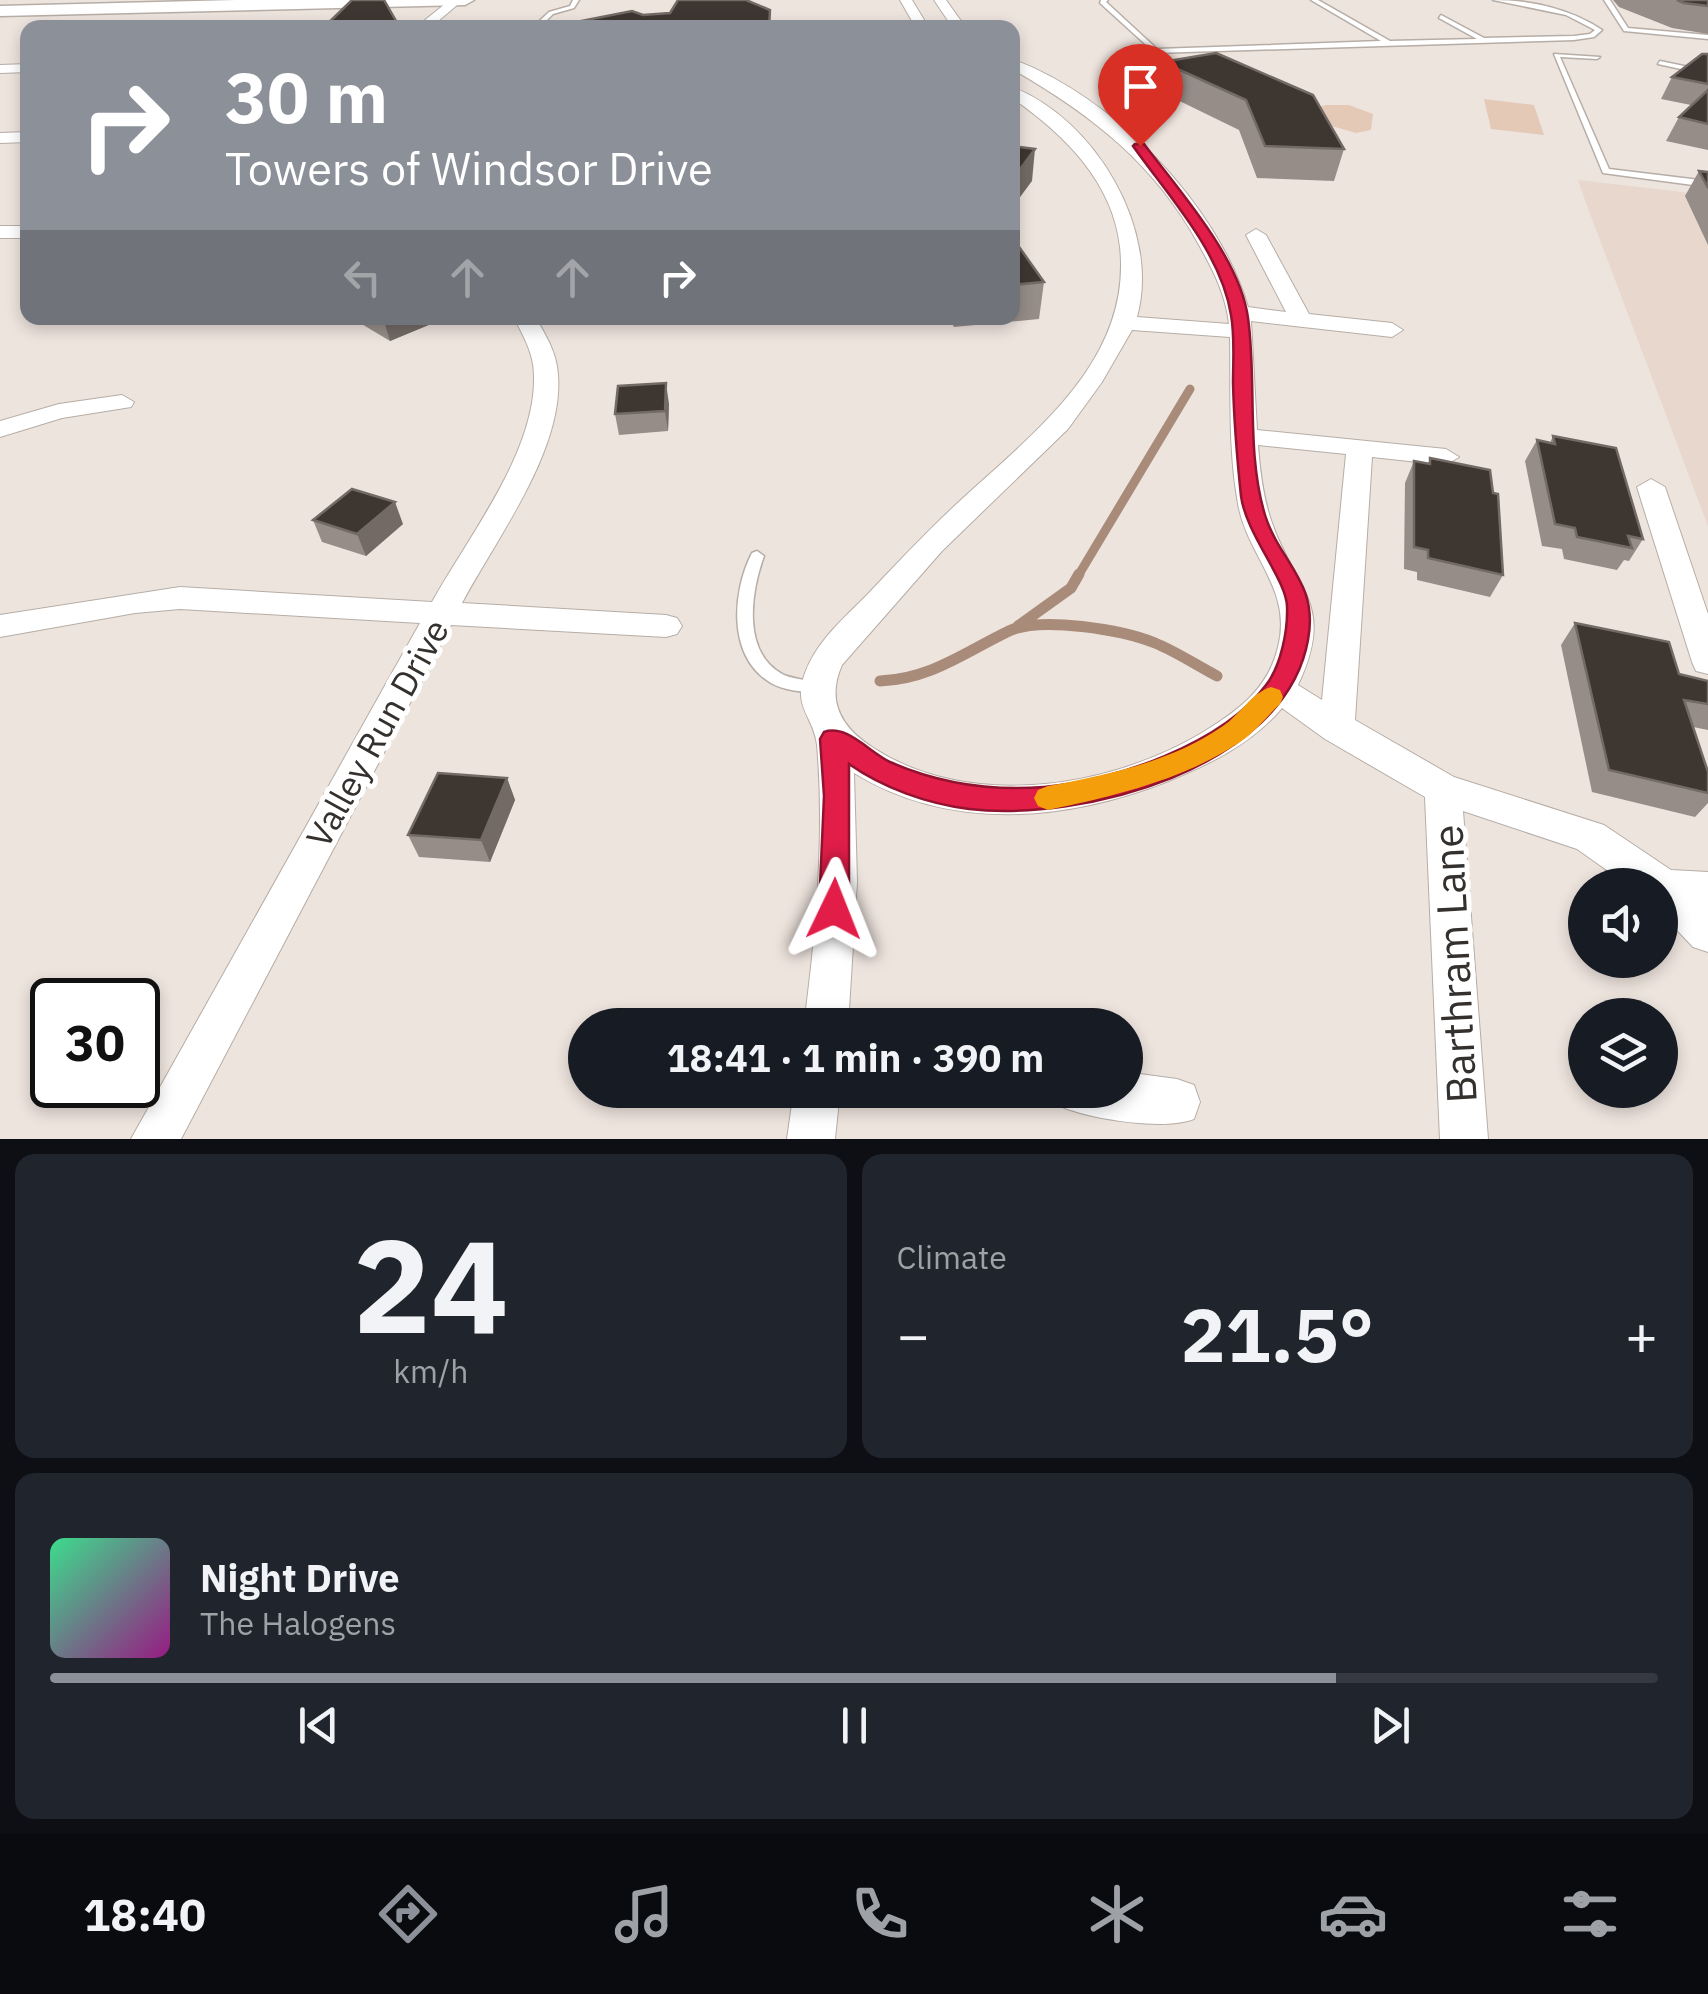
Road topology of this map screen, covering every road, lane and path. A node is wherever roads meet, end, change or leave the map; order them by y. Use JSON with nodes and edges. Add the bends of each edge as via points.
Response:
{"nodes":[{"id":1,"x":458,"y":0,"type":"edge"},
{"id":2,"x":465,"y":0,"type":"edge"},
{"id":3,"x":550,"y":0,"type":"edge"},
{"id":4,"x":576,"y":0,"type":"edge"},
{"id":5,"x":1105,"y":0,"type":"edge"},
{"id":6,"x":1314,"y":0,"type":"edge"},
{"id":7,"x":1496,"y":0,"type":"edge"},
{"id":8,"x":1607,"y":0,"type":"edge"},
{"id":9,"x":406,"y":1,"type":"edge"},
{"id":10,"x":0,"y":11,"type":"edge"},
{"id":11,"x":551,"y":13,"type":"junction"},
{"id":12,"x":1441,"y":17,"type":"dead end"},
{"id":13,"x":431,"y":20,"type":"edge"},
{"id":14,"x":544,"y":20,"type":"edge"},
{"id":15,"x":1708,"y":37,"type":"edge"},
{"id":16,"x":1484,"y":40,"type":"junction"},
{"id":17,"x":1388,"y":43,"type":"junction"},
{"id":18,"x":1597,"y":58,"type":"dead end"},
{"id":19,"x":1660,"y":63,"type":"dead end"},
{"id":20,"x":1020,"y":68,"type":"edge"},
{"id":21,"x":1708,"y":74,"type":"edge"},
{"id":22,"x":1020,"y":97,"type":"edge"},
{"id":23,"x":1139,"y":183,"type":"junction"},
{"id":24,"x":1708,"y":184,"type":"edge"},
{"id":25,"x":1256,"y":235,"type":"dead end"},
{"id":26,"x":1301,"y":320,"type":"junction"},
{"id":27,"x":1240,"y":322,"type":"junction"},
{"id":28,"x":1122,"y":323,"type":"junction"},
{"id":29,"x":531,"y":325,"type":"edge"},
{"id":30,"x":1392,"y":330,"type":"dead end"},
{"id":31,"x":122,"y":402,"type":"dead end"},
{"id":32,"x":0,"y":429,"type":"edge"},
{"id":33,"x":1244,"y":436,"type":"junction"},
{"id":34,"x":1360,"y":447,"type":"junction"},
{"id":35,"x":1446,"y":457,"type":"edge"},
{"id":36,"x":1651,"y":487,"type":"dead end"},
{"id":37,"x":757,"y":556,"type":"dead end"},
{"id":38,"x":444,"y":611,"type":"junction"},
{"id":39,"x":0,"y":626,"type":"edge"},
{"id":40,"x":666,"y":626,"type":"dead end"},
{"id":41,"x":1708,"y":662,"type":"edge"},
{"id":42,"x":818,"y":688,"type":"junction"},
{"id":43,"x":1278,"y":689,"type":"junction"},
{"id":44,"x":1337,"y":729,"type":"junction"},
{"id":45,"x":834,"y":739,"type":"junction"},
{"id":46,"x":1444,"y":789,"type":"junction"},
{"id":47,"x":1635,"y":868,"type":"edge"},
{"id":48,"x":1678,"y":887,"type":"edge"},
{"id":49,"x":1708,"y":890,"type":"edge"},
{"id":50,"x":1678,"y":903,"type":"edge"},
{"id":51,"x":1708,"y":933,"type":"edge"},
{"id":52,"x":828,"y":1008,"type":"edge"},
{"id":53,"x":1143,"y":1098,"type":"edge"},
{"id":54,"x":1177,"y":1102,"type":"dead end"},
{"id":55,"x":815,"y":1108,"type":"edge"},
{"id":56,"x":155,"y":1139,"type":"edge"},
{"id":57,"x":811,"y":1139,"type":"edge"},
{"id":58,"x":1464,"y":1139,"type":"edge"}],
"edges":[{"from":1,"to":2,"type":"main road"},
{"from":1,"to":9,"type":"main road"},
{"from":1,"to":13,"type":"street"},
{"from":3,"to":11,"type":"lane"},
{"from":4,"to":11,"type":"lane"},
{"from":5,"to":17,"type":"lane","via":[[1155,51]]},
{"from":6,"to":17,"type":"lane"},
{"from":7,"to":16,"type":"lane","via":[[1568,13],[1598,30],[1574,38]]},
{"from":8,"to":15,"type":"lane","via":[[1626,30]]},
{"from":9,"to":10,"type":"main road"},
{"from":11,"to":14,"type":"lane"},
{"from":12,"to":16,"type":"lane"},
{"from":16,"to":17,"type":"lane"},
{"from":18,"to":24,"type":"lane","via":[[1556,55],[1606,172]]},
{"from":19,"to":21,"type":"lane"},
{"from":20,"to":23,"type":"street","via":[[1140,146]]},
{"from":22,"to":23,"type":"street","via":[[1099,166]]},
{"from":23,"to":27,"type":"street","via":[[1230,282]]},
{"from":23,"to":28,"type":"street","via":[[1130,306]]},
{"from":25,"to":26,"type":"street"},
{"from":26,"to":27,"type":"street"},
{"from":26,"to":30,"type":"street"},
{"from":27,"to":28,"type":"street"},
{"from":27,"to":33,"type":"street"},
{"from":28,"to":42,"type":"street","via":[[1058,426],[931,542],[844,638]]},
{"from":29,"to":38,"type":"street","name":"Valley Run Drive","via":[[546,364],[546,396],[529,462]]},
{"from":31,"to":32,"type":"street"},
{"from":33,"to":34,"type":"street"},
{"from":33,"to":43,"type":"street","via":[[1254,516],[1299,602],[1296,642]]},
{"from":34,"to":35,"type":"street"},
{"from":34,"to":44,"type":"street"},
{"from":36,"to":41,"type":"street"},
{"from":37,"to":42,"type":"lane","via":[[746,582],[745,636],[778,678]]},
{"from":38,"to":39,"type":"street","via":[[180,598]]},
{"from":38,"to":40,"type":"street"},
{"from":38,"to":56,"type":"street","name":"Valley Run Drive"},
{"from":42,"to":45,"type":"street"},
{"from":43,"to":44,"type":"street"},
{"from":43,"to":45,"type":"street","via":[[1234,733],[1190,756],[1120,784],[1045,799],[968,797],[915,785]]},
{"from":44,"to":46,"type":"street"},
{"from":45,"to":52,"type":"street","via":[[838,796]]},
{"from":46,"to":47,"type":"street","via":[[1590,837]]},
{"from":46,"to":58,"type":"street","name":"Barthram Lane"},
{"from":48,"to":49,"type":"street"},
{"from":50,"to":51,"type":"street"},
{"from":53,"to":54,"type":"street"},
{"from":55,"to":57,"type":"street"}]}
